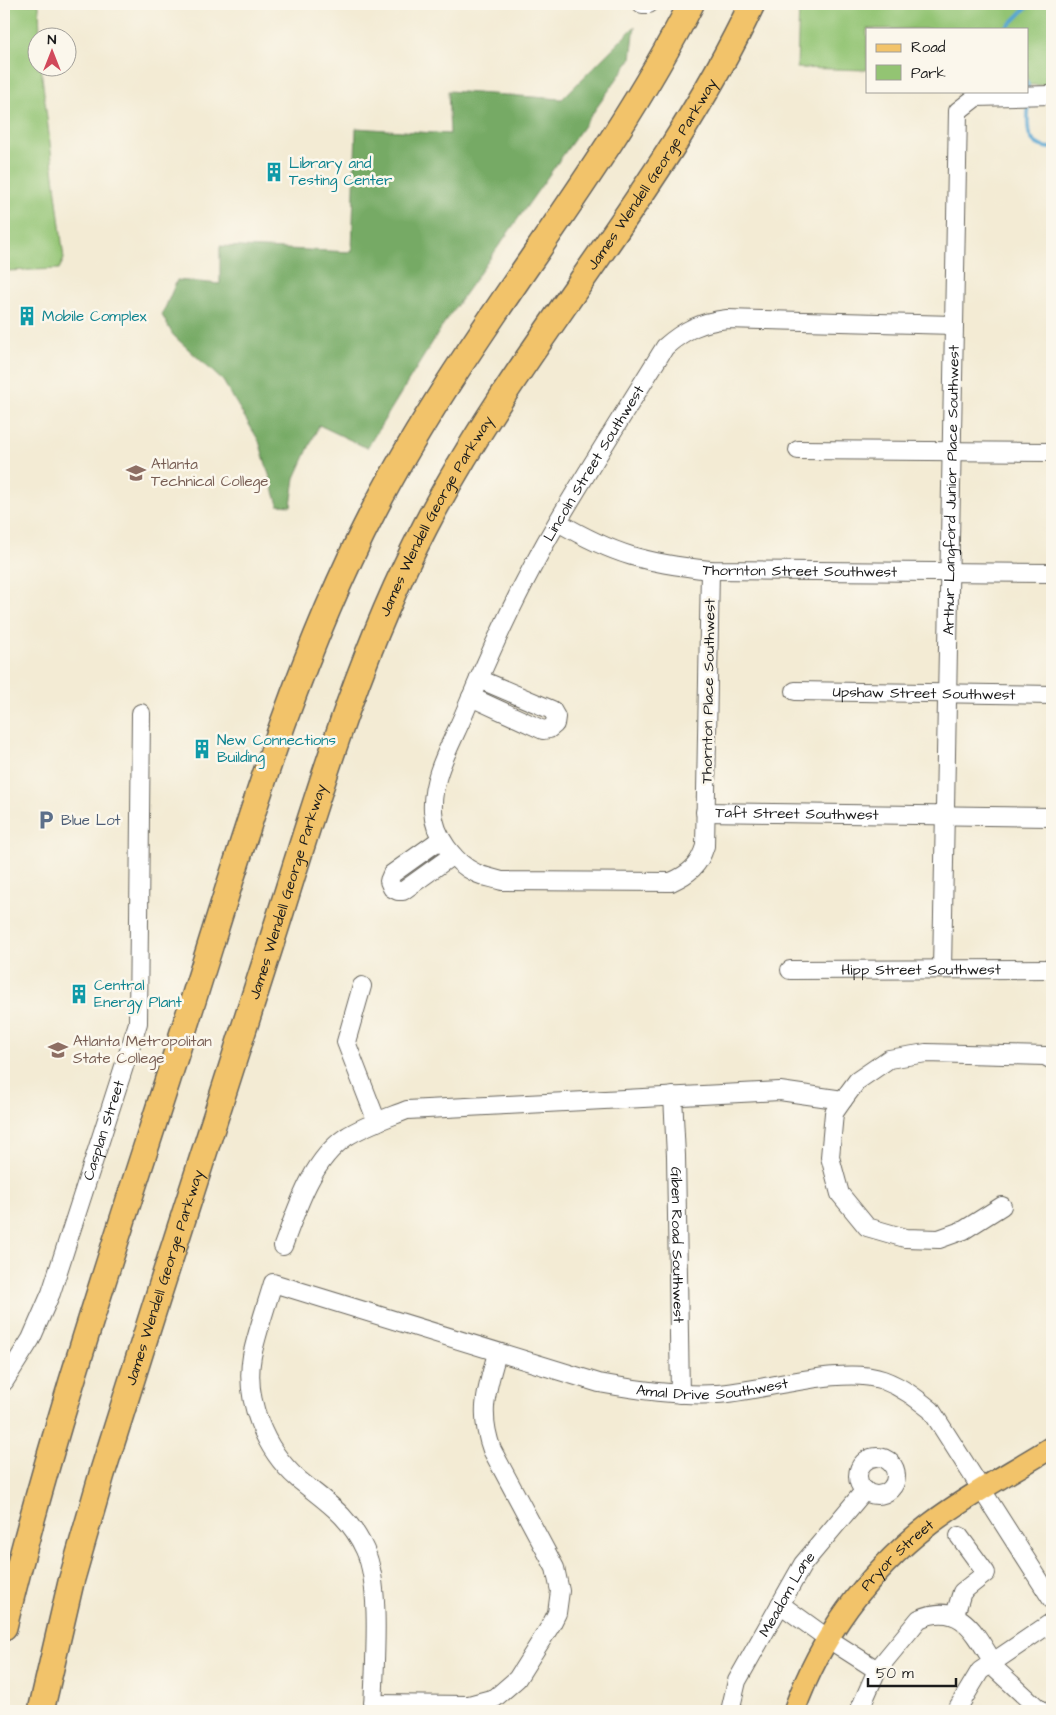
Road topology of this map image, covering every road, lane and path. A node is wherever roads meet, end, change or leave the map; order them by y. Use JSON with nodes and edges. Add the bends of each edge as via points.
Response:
{"nodes":[{"id":1,"x":642,"y":4,"type":"edge"},
{"id":2,"x":649,"y":4,"type":"edge"},
{"id":3,"x":691,"y":4,"type":"edge"},
{"id":4,"x":752,"y":4,"type":"edge"},
{"id":5,"x":1046,"y":95,"type":"edge"},
{"id":6,"x":954,"y":325,"type":"junction"},
{"id":7,"x":798,"y":450,"type":"dead end"},
{"id":8,"x":952,"y":450,"type":"junction"},
{"id":9,"x":1052,"y":452,"type":"edge"},
{"id":10,"x":558,"y":522,"type":"junction"},
{"id":11,"x":710,"y":570,"type":"junction"},
{"id":12,"x":949,"y":571,"type":"junction"},
{"id":13,"x":1052,"y":574,"type":"edge"},
{"id":14,"x":479,"y":678,"type":"junction"},
{"id":15,"x":795,"y":691,"type":"dead end"},
{"id":16,"x":947,"y":694,"type":"junction"},
{"id":17,"x":1052,"y":696,"type":"edge"},
{"id":18,"x":471,"y":697,"type":"junction"},
{"id":19,"x":141,"y":713,"type":"dead end"},
{"id":20,"x":705,"y":812,"type":"junction"},
{"id":21,"x":945,"y":816,"type":"junction"},
{"id":22,"x":1052,"y":817,"type":"edge"},
{"id":23,"x":441,"y":839,"type":"junction"},
{"id":24,"x":452,"y":855,"type":"junction"},
{"id":25,"x":942,"y":969,"type":"junction"},
{"id":26,"x":1052,"y":969,"type":"edge"},
{"id":27,"x":790,"y":970,"type":"dead end"},
{"id":28,"x":362,"y":986,"type":"dead end"},
{"id":29,"x":1052,"y":1060,"type":"edge"},
{"id":30,"x":673,"y":1096,"type":"junction"},
{"id":31,"x":843,"y":1100,"type":"junction"},
{"id":32,"x":377,"y":1122,"type":"junction"},
{"id":33,"x":1002,"y":1206,"type":"dead end"},
{"id":34,"x":282,"y":1246,"type":"dead end"},
{"id":35,"x":497,"y":1353,"type":"junction"},
{"id":36,"x":4,"y":1382,"type":"edge"},
{"id":37,"x":680,"y":1394,"type":"junction"},
{"id":38,"x":1052,"y":1447,"type":"edge"},
{"id":39,"x":865,"y":1490,"type":"dead end"},
{"id":40,"x":983,"y":1490,"type":"junction"},
{"id":41,"x":959,"y":1536,"type":"dead end"},
{"id":42,"x":1052,"y":1600,"type":"edge"},
{"id":43,"x":780,"y":1604,"type":"junction"},
{"id":44,"x":955,"y":1615,"type":"junction"},
{"id":45,"x":1052,"y":1622,"type":"edge"},
{"id":46,"x":4,"y":1627,"type":"edge"},
{"id":47,"x":827,"y":1638,"type":"junction"},
{"id":48,"x":991,"y":1663,"type":"junction"},
{"id":49,"x":877,"y":1670,"type":"junction"},
{"id":50,"x":373,"y":1708,"type":"edge"},
{"id":51,"x":41,"y":1711,"type":"edge"},
{"id":52,"x":730,"y":1711,"type":"edge"},
{"id":53,"x":794,"y":1711,"type":"edge"},
{"id":54,"x":859,"y":1711,"type":"edge"},
{"id":55,"x":956,"y":1711,"type":"edge"},
{"id":56,"x":1041,"y":1711,"type":"edge"}],
"edges":[{"from":1,"to":2,"type":"street"},
{"from":3,"to":46,"type":"highway","via":[[648,84],[572,202],[457,367],[413,438],[355,548],[321,624],[271,756],[89,1328],[34,1509]]},
{"from":4,"to":51,"type":"highway","name":"James Wendell George Parkway","via":[[720,68],[675,142],[509,385],[466,454],[424,529],[372,641],[322,781],[107,1457],[71,1582]]},
{"from":5,"to":6,"type":"street","name":"Arthur Langford Junior Place Southwest","via":[[976,97],[958,111]]},
{"from":6,"to":8,"type":"street","name":"Arthur Langford Junior Place Southwest"},
{"from":6,"to":10,"type":"street","name":"Lincoln Street Southwest","via":[[726,319],[690,328],[665,347]]},
{"from":7,"to":8,"type":"street"},
{"from":8,"to":9,"type":"street"},
{"from":8,"to":12,"type":"street","name":"Arthur Langford Junior Place Southwest"},
{"from":10,"to":11,"type":"street","name":"Thornton Street Southwest","via":[[591,542],[626,556],[661,565]]},
{"from":10,"to":14,"type":"street","name":"Lincoln Street Southwest"},
{"from":11,"to":12,"type":"street","name":"Thornton Street Southwest"},
{"from":11,"to":20,"type":"street","name":"Thornton Place Southwest"},
{"from":12,"to":13,"type":"street","name":"Thornton Street Southwest"},
{"from":12,"to":16,"type":"street","name":"Arthur Langford Junior Place Southwest"},
{"from":14,"to":18,"type":"street","name":"Lincoln Street Southwest"},
{"from":14,"to":18,"type":"street","via":[[552,710],[556,716],[555,724],[543,730]]},
{"from":15,"to":16,"type":"street","name":"Upshaw Street Southwest"},
{"from":16,"to":17,"type":"street","name":"Upshaw Street Southwest"},
{"from":16,"to":21,"type":"street","name":"Arthur Langford Junior Place Southwest"},
{"from":18,"to":23,"type":"street","name":"Lincoln Street Southwest","via":[[434,785],[433,813]]},
{"from":19,"to":36,"type":"street","name":"Casplan Street","via":[[138,1023],[51,1293],[31,1340]]},
{"from":20,"to":21,"type":"street","name":"Taft Street Southwest"},
{"from":20,"to":24,"type":"street","name":"Taft Street Southwest","via":[[705,846],[700,860],[688,874],[671,882],[502,881],[476,873]]},
{"from":21,"to":22,"type":"street","name":"Taft Street Southwest"},
{"from":21,"to":25,"type":"street","name":"Arthur Langford Junior Place Southwest"},
{"from":23,"to":24,"type":"street","name":"Lincoln Street Southwest"},
{"from":23,"to":24,"type":"street","via":[[392,874],[389,881],[392,888],[403,891]]},
{"from":25,"to":26,"type":"street","name":"Hipp Street Southwest"},
{"from":25,"to":27,"type":"street","name":"Hipp Street Southwest"},
{"from":28,"to":32,"type":"street","via":[[346,1042]]},
{"from":29,"to":31,"type":"street","via":[[1045,1056],[926,1053],[889,1059],[857,1081]]},
{"from":30,"to":31,"type":"street","via":[[780,1090]]},
{"from":30,"to":32,"type":"street","via":[[407,1110]]},
{"from":30,"to":37,"type":"street","name":"Giben Road Southwest"},
{"from":31,"to":33,"type":"street","via":[[834,1112],[830,1157],[840,1194],[868,1227],[905,1238],[939,1238],[964,1230]]},
{"from":32,"to":34,"type":"street","via":[[345,1138],[324,1159],[302,1194]]},
{"from":35,"to":37,"type":"street","name":"Amal Drive Southwest","via":[[599,1384]]},
{"from":35,"to":50,"type":"street","via":[[484,1402],[485,1431],[555,1568],[560,1592],[557,1614],[516,1680],[495,1698],[469,1705]]},
{"from":35,"to":50,"type":"street","name":"Amal Drive Southwest","via":[[272,1283],[252,1357],[254,1407],[264,1435],[279,1459],[341,1512],[366,1551],[375,1592]]},
{"from":37,"to":40,"type":"street","name":"Amal Drive Southwest","via":[[752,1391],[841,1375],[882,1379],[908,1392],[931,1410]]},
{"from":38,"to":40,"type":"main road","name":"Pryor Street"},
{"from":39,"to":43,"type":"street","name":"Meadom Lane","via":[[803,1564]]},
{"from":40,"to":42,"type":"street","name":"Amal Drive Southwest"},
{"from":40,"to":47,"type":"main road","name":"Pryor Street","via":[[932,1523],[896,1552],[860,1591]]},
{"from":41,"to":44,"type":"street","via":[[986,1573],[962,1592]]},
{"from":43,"to":47,"type":"street"},
{"from":43,"to":52,"type":"street","name":"Meadom Lane","via":[[737,1681]]},
{"from":44,"to":48,"type":"street","via":[[976,1634]]},
{"from":44,"to":49,"type":"street","via":[[942,1613],[919,1619]]},
{"from":45,"to":48,"type":"street"},
{"from":47,"to":49,"type":"street"},
{"from":47,"to":53,"type":"main road","name":"Pryor Street"},
{"from":48,"to":55,"type":"street","via":[[970,1684]]},
{"from":48,"to":56,"type":"street"},
{"from":49,"to":54,"type":"street"}]}
